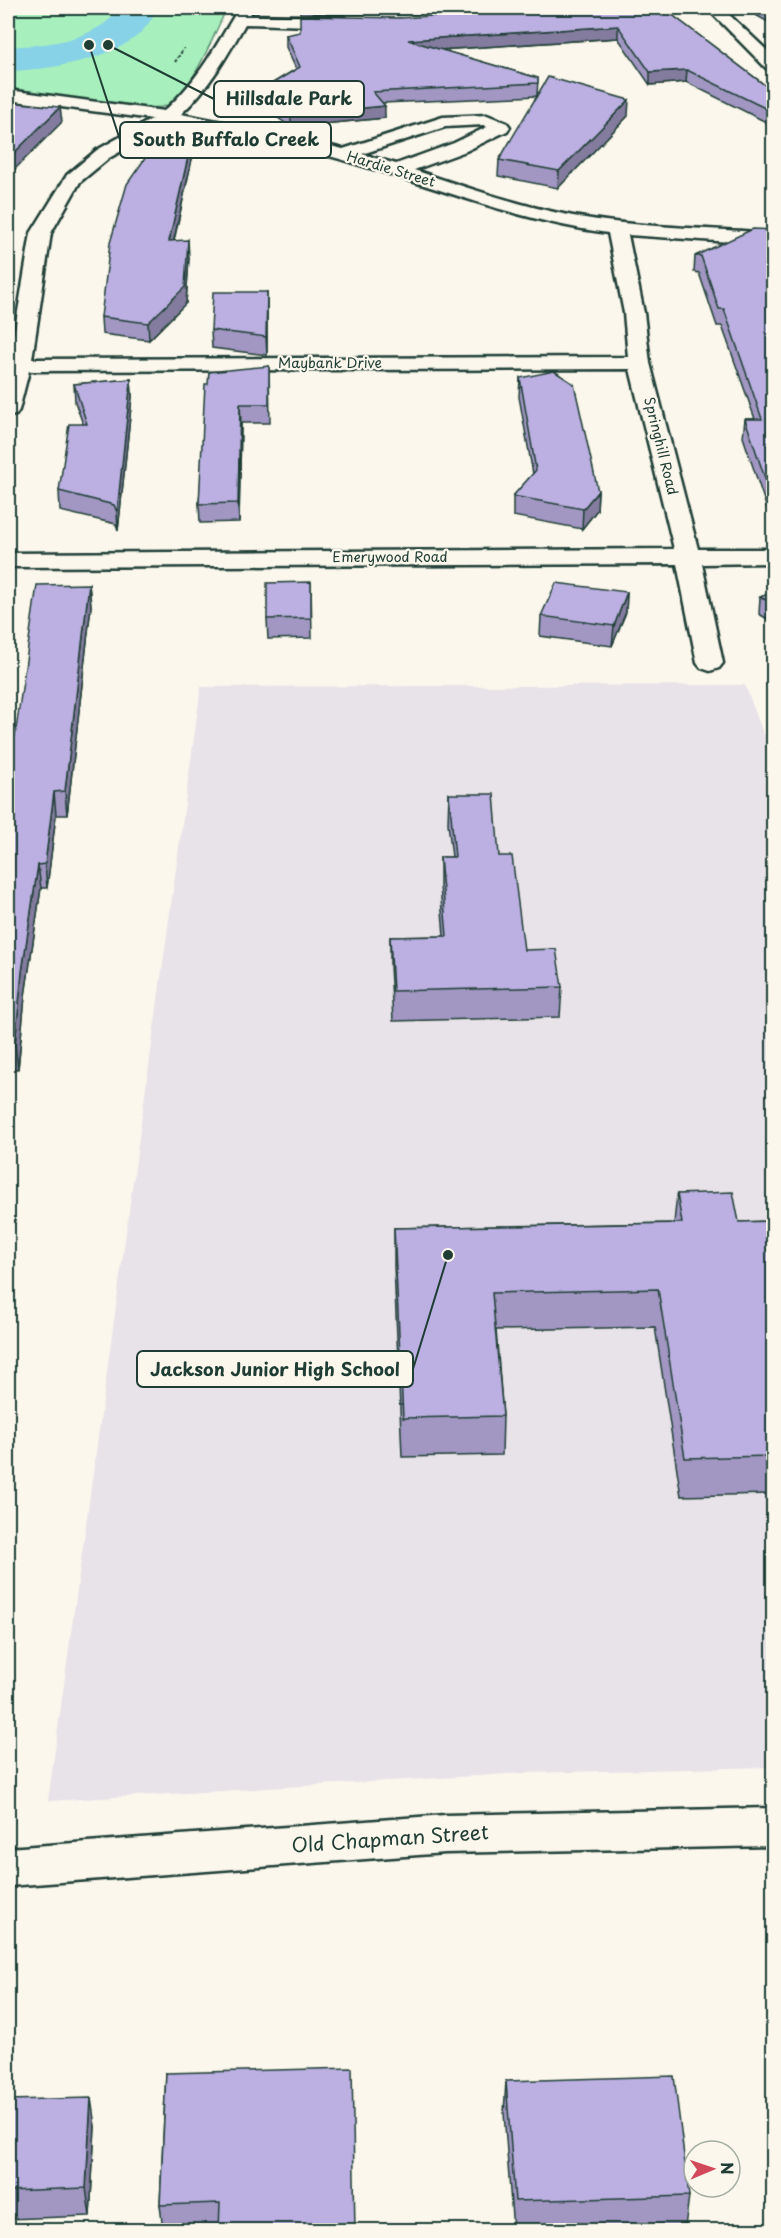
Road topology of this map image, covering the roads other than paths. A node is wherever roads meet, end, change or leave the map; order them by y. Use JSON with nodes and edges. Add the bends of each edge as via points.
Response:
{"nodes":[{"id":1,"x":714,"y":8,"type":"edge"},
{"id":2,"x":244,"y":13,"type":"edge"},
{"id":3,"x":364,"y":22,"type":"edge"},
{"id":4,"x":774,"y":67,"type":"edge"},
{"id":5,"x":8,"y":95,"type":"edge"},
{"id":6,"x":167,"y":118,"type":"junction"},
{"id":7,"x":344,"y":154,"type":"junction"},
{"id":8,"x":397,"y":170,"type":"junction"},
{"id":9,"x":618,"y":228,"type":"junction"},
{"id":10,"x":774,"y":239,"type":"edge"},
{"id":11,"x":639,"y":363,"type":"junction"},
{"id":12,"x":20,"y":365,"type":"junction"},
{"id":13,"x":8,"y":410,"type":"edge"},
{"id":14,"x":688,"y":556,"type":"junction"},
{"id":15,"x":774,"y":556,"type":"edge"},
{"id":16,"x":8,"y":560,"type":"edge"},
{"id":17,"x":710,"y":663,"type":"dead end"},
{"id":18,"x":774,"y":1827,"type":"edge"},
{"id":19,"x":8,"y":1867,"type":"edge"}],
"edges":[{"from":1,"to":4,"type":"street"},
{"from":2,"to":3,"type":"street"},
{"from":2,"to":6,"type":"street","via":[[193,94]]},
{"from":5,"to":6,"type":"street","name":"Hardie Street"},
{"from":6,"to":7,"type":"street","name":"Hardie Street"},
{"from":6,"to":12,"type":"street","via":[[103,154],[74,179],[41,233]]},
{"from":7,"to":8,"type":"street","name":"Hardie Street"},
{"from":7,"to":8,"type":"street","via":[[443,122],[487,120],[501,127]]},
{"from":8,"to":9,"type":"street","name":"Hardie Street","via":[[569,221]]},
{"from":9,"to":10,"type":"street","name":"Hardie Street"},
{"from":9,"to":11,"type":"street","name":"Springhill Road"},
{"from":11,"to":12,"type":"street","name":"Maybank Drive"},
{"from":11,"to":14,"type":"street","name":"Springhill Road"},
{"from":12,"to":13,"type":"street"},
{"from":14,"to":15,"type":"street","name":"Emerywood Road"},
{"from":14,"to":16,"type":"street","name":"Emerywood Road"},
{"from":14,"to":17,"type":"street","name":"Springhill Road"},
{"from":18,"to":19,"type":"street","name":"Old Chapman Street","via":[[445,1834]]}]}
